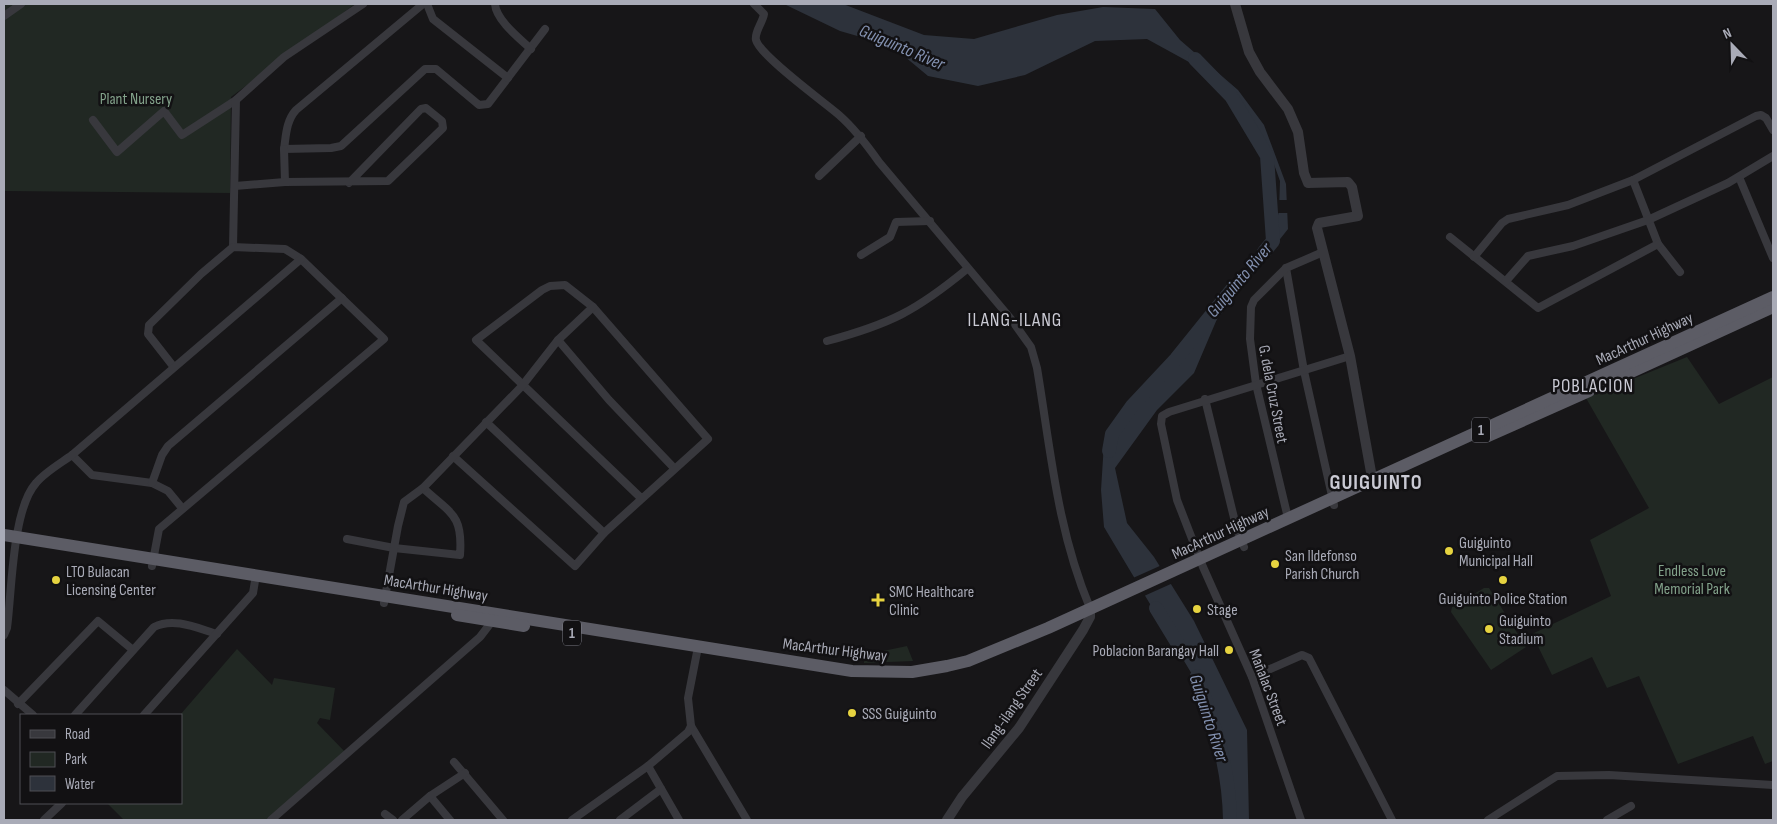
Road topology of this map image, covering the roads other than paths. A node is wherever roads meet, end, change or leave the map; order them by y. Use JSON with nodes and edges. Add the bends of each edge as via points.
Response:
{"nodes":[{"id":1,"x":22,"y":4,"type":"edge"},
{"id":2,"x":363,"y":4,"type":"edge"},
{"id":3,"x":425,"y":4,"type":"edge"},
{"id":4,"x":495,"y":4,"type":"edge"},
{"id":5,"x":754,"y":4,"type":"edge"},
{"id":6,"x":1235,"y":4,"type":"edge"},
{"id":7,"x":4,"y":16,"type":"edge"},
{"id":8,"x":546,"y":30,"type":"dead end"},
{"id":9,"x":531,"y":48,"type":"junction"},
{"id":10,"x":508,"y":78,"type":"junction"},
{"id":11,"x":236,"y":100,"type":"junction"},
{"id":12,"x":93,"y":120,"type":"dead end"},
{"id":13,"x":1773,"y":130,"type":"edge"},
{"id":14,"x":861,"y":136,"type":"junction"},
{"id":15,"x":284,"y":149,"type":"junction"},
{"id":16,"x":1773,"y":156,"type":"edge"},
{"id":17,"x":818,"y":176,"type":"dead end"},
{"id":18,"x":1739,"y":177,"type":"junction"},
{"id":19,"x":1633,"y":180,"type":"junction"},
{"id":20,"x":285,"y":182,"type":"junction"},
{"id":21,"x":349,"y":183,"type":"junction"},
{"id":22,"x":235,"y":186,"type":"junction"},
{"id":23,"x":1648,"y":220,"type":"junction"},
{"id":24,"x":930,"y":221,"type":"junction"},
{"id":25,"x":1450,"y":237,"type":"dead end"},
{"id":26,"x":1658,"y":244,"type":"junction"},
{"id":27,"x":233,"y":247,"type":"junction"},
{"id":28,"x":1323,"y":252,"type":"junction"},
{"id":29,"x":861,"y":255,"type":"dead end"},
{"id":30,"x":1474,"y":257,"type":"junction"},
{"id":31,"x":1773,"y":258,"type":"edge"},
{"id":32,"x":301,"y":259,"type":"junction"},
{"id":33,"x":1286,"y":268,"type":"junction"},
{"id":34,"x":967,"y":269,"type":"junction"},
{"id":35,"x":1680,"y":272,"type":"dead end"},
{"id":36,"x":1506,"y":282,"type":"junction"},
{"id":37,"x":1773,"y":297,"type":"edge"},
{"id":38,"x":342,"y":298,"type":"junction"},
{"id":39,"x":593,"y":307,"type":"junction"},
{"id":40,"x":1773,"y":307,"type":"edge"},
{"id":41,"x":558,"y":340,"type":"junction"},
{"id":42,"x":827,"y":341,"type":"dead end"},
{"id":43,"x":1350,"y":356,"type":"junction"},
{"id":44,"x":173,"y":366,"type":"junction"},
{"id":45,"x":1304,"y":371,"type":"junction"},
{"id":46,"x":1256,"y":384,"type":"junction"},
{"id":47,"x":522,"y":386,"type":"junction"},
{"id":48,"x":1205,"y":399,"type":"junction"},
{"id":49,"x":486,"y":422,"type":"junction"},
{"id":50,"x":72,"y":455,"type":"junction"},
{"id":51,"x":454,"y":456,"type":"junction"},
{"id":52,"x":674,"y":468,"type":"junction"},
{"id":53,"x":1376,"y":482,"type":"junction"},
{"id":54,"x":152,"y":483,"type":"junction"},
{"id":55,"x":422,"y":488,"type":"junction"},
{"id":56,"x":641,"y":498,"type":"junction"},
{"id":57,"x":1332,"y":502,"type":"junction"},
{"id":58,"x":182,"y":508,"type":"junction"},
{"id":59,"x":1288,"y":518,"type":"junction"},
{"id":60,"x":604,"y":533,"type":"junction"},
{"id":61,"x":4,"y":535,"type":"edge"},
{"id":62,"x":347,"y":539,"type":"dead end"},
{"id":63,"x":12,"y":541,"type":"edge"},
{"id":64,"x":1242,"y":543,"type":"junction"},
{"id":65,"x":394,"y":548,"type":"junction"},
{"id":66,"x":153,"y":562,"type":"junction"},
{"id":67,"x":1196,"y":565,"type":"junction"},
{"id":68,"x":256,"y":579,"type":"junction"},
{"id":69,"x":385,"y":600,"type":"junction"},
{"id":70,"x":1090,"y":612,"type":"junction"},
{"id":71,"x":6,"y":614,"type":"edge"},
{"id":72,"x":493,"y":617,"type":"junction"},
{"id":73,"x":217,"y":634,"type":"junction"},
{"id":74,"x":4,"y":636,"type":"edge"},
{"id":75,"x":133,"y":650,"type":"junction"},
{"id":76,"x":698,"y":650,"type":"junction"},
{"id":77,"x":1252,"y":677,"type":"junction"},
{"id":78,"x":4,"y":690,"type":"edge"},
{"id":79,"x":18,"y":704,"type":"junction"},
{"id":80,"x":32,"y":714,"type":"edge"},
{"id":81,"x":76,"y":714,"type":"edge"},
{"id":82,"x":145,"y":714,"type":"edge"},
{"id":83,"x":691,"y":726,"type":"junction"},
{"id":84,"x":454,"y":762,"type":"dead end"},
{"id":85,"x":648,"y":766,"type":"junction"},
{"id":86,"x":464,"y":773,"type":"junction"},
{"id":87,"x":1773,"y":785,"type":"edge"},
{"id":88,"x":662,"y":789,"type":"junction"},
{"id":89,"x":430,"y":796,"type":"junction"},
{"id":90,"x":61,"y":804,"type":"edge"},
{"id":91,"x":1631,"y":806,"type":"dead end"},
{"id":92,"x":385,"y":814,"type":"dead end"},
{"id":93,"x":44,"y":820,"type":"edge"},
{"id":94,"x":272,"y":820,"type":"edge"},
{"id":95,"x":393,"y":820,"type":"edge"},
{"id":96,"x":402,"y":820,"type":"edge"},
{"id":97,"x":450,"y":820,"type":"edge"},
{"id":98,"x":503,"y":820,"type":"edge"},
{"id":99,"x":572,"y":820,"type":"edge"},
{"id":100,"x":620,"y":820,"type":"edge"},
{"id":101,"x":680,"y":820,"type":"edge"},
{"id":102,"x":747,"y":820,"type":"edge"},
{"id":103,"x":948,"y":820,"type":"edge"},
{"id":104,"x":1301,"y":820,"type":"edge"},
{"id":105,"x":1392,"y":820,"type":"edge"},
{"id":106,"x":1488,"y":820,"type":"edge"},
{"id":107,"x":1607,"y":820,"type":"edge"}],
"edges":[{"from":1,"to":7,"type":"street"},
{"from":2,"to":11,"type":"street","via":[[284,57]]},
{"from":3,"to":10,"type":"street","via":[[433,19]]},
{"from":3,"to":15,"type":"street","via":[[296,110],[291,116]]},
{"from":4,"to":9,"type":"street","via":[[517,37]]},
{"from":5,"to":14,"type":"street","via":[[764,14],[756,35],[757,42],[774,61]]},
{"from":6,"to":28,"type":"street","via":[[1249,52],[1288,109],[1298,132],[1308,183],[1348,182],[1352,187],[1358,216],[1319,223]]},
{"from":8,"to":9,"type":"street"},
{"from":9,"to":10,"type":"street"},
{"from":10,"to":15,"type":"street","via":[[483,106],[436,69],[425,69],[341,146]]},
{"from":11,"to":12,"type":"street","via":[[182,135],[164,110],[117,152]]},
{"from":11,"to":22,"type":"street"},
{"from":13,"to":19,"type":"street","via":[[1766,118],[1756,116]]},
{"from":14,"to":17,"type":"street"},
{"from":14,"to":24,"type":"street"},
{"from":15,"to":20,"type":"street"},
{"from":16,"to":18,"type":"street"},
{"from":18,"to":23,"type":"street"},
{"from":18,"to":31,"type":"street"},
{"from":19,"to":23,"type":"street"},
{"from":19,"to":30,"type":"street","via":[[1568,205],[1508,219]]},
{"from":20,"to":21,"type":"street"},
{"from":20,"to":22,"type":"street"},
{"from":21,"to":21,"type":"street","via":[[421,109],[426,108],[442,121],[443,128],[388,181]]},
{"from":22,"to":27,"type":"street"},
{"from":23,"to":26,"type":"street"},
{"from":23,"to":36,"type":"street","via":[[1573,246],[1531,255]]},
{"from":24,"to":29,"type":"street","via":[[896,222],[890,237]]},
{"from":24,"to":34,"type":"street"},
{"from":25,"to":30,"type":"street"},
{"from":26,"to":35,"type":"street"},
{"from":26,"to":36,"type":"street","via":[[1543,307],[1534,306]]},
{"from":27,"to":32,"type":"street","via":[[285,249]]},
{"from":27,"to":44,"type":"street","via":[[149,325],[148,334]]},
{"from":28,"to":33,"type":"street","name":"G. dela Cruz Street"},
{"from":28,"to":43,"type":"street"},
{"from":30,"to":36,"type":"street"},
{"from":32,"to":38,"type":"street"},
{"from":32,"to":44,"type":"street"},
{"from":33,"to":45,"type":"street"},
{"from":33,"to":46,"type":"street","name":"G. dela Cruz Street","via":[[1251,307],[1250,339]]},
{"from":34,"to":42,"type":"street","via":[[926,302],[898,318]]},
{"from":34,"to":70,"type":"street","via":[[1011,319],[1033,353],[1061,521]]},
{"from":37,"to":53,"type":"highway","name":"MacArthur Highway","number":"1"},
{"from":38,"to":54,"type":"street","via":[[168,446]]},
{"from":38,"to":58,"type":"street","via":[[384,338]]},
{"from":39,"to":41,"type":"street"},
{"from":39,"to":47,"type":"street","via":[[565,285],[550,286],[476,340]]},
{"from":39,"to":52,"type":"street","via":[[708,439]]},
{"from":40,"to":53,"type":"highway","name":"MacArthur Highway","number":"1"},
{"from":41,"to":47,"type":"street"},
{"from":41,"to":52,"type":"street","via":[[609,400]]},
{"from":43,"to":45,"type":"street","name":"Mañalac Street"},
{"from":43,"to":53,"type":"street","via":[[1371,472]]},
{"from":44,"to":50,"type":"street"},
{"from":45,"to":46,"type":"street","name":"Mañalac Street"},
{"from":45,"to":57,"type":"street"},
{"from":46,"to":48,"type":"street","name":"Mañalac Street"},
{"from":46,"to":59,"type":"street","name":"G. dela Cruz Street"},
{"from":47,"to":49,"type":"street"},
{"from":47,"to":56,"type":"street"},
{"from":48,"to":64,"type":"street"},
{"from":48,"to":67,"type":"street","name":"Mañalac Street","via":[[1169,412],[1162,416],[1161,424],[1177,500]]},
{"from":49,"to":51,"type":"street"},
{"from":49,"to":60,"type":"street"},
{"from":50,"to":54,"type":"street","via":[[92,475]]},
{"from":50,"to":63,"type":"street","via":[[36,482]]},
{"from":51,"to":55,"type":"street"},
{"from":51,"to":60,"type":"street","via":[[575,566]]},
{"from":52,"to":56,"type":"street"},
{"from":53,"to":57,"type":"highway","name":"MacArthur Highway","number":"1"},
{"from":54,"to":58,"type":"street","via":[[168,491]]},
{"from":55,"to":65,"type":"street","via":[[404,502]]},
{"from":55,"to":65,"type":"street","via":[[460,525],[460,555]]},
{"from":56,"to":60,"type":"street"},
{"from":57,"to":59,"type":"highway","name":"MacArthur Highway","number":"1"},
{"from":57,"to":64,"type":"highway","name":"MacArthur Highway","number":"1"},
{"from":58,"to":66,"type":"street","via":[[159,529]]},
{"from":59,"to":64,"type":"highway","name":"MacArthur Highway","number":"1"},
{"from":61,"to":63,"type":"highway","name":"MacArthur Highway","number":"1"},
{"from":62,"to":65,"type":"street"},
{"from":63,"to":66,"type":"highway","name":"MacArthur Highway","number":"1"},
{"from":63,"to":71,"type":"street"},
{"from":64,"to":67,"type":"highway","name":"MacArthur Highway","number":"1"},
{"from":65,"to":69,"type":"street"},
{"from":66,"to":68,"type":"highway","name":"MacArthur Highway","number":"1"},
{"from":67,"to":70,"type":"highway","name":"MacArthur Highway","number":"1"},
{"from":67,"to":77,"type":"street","name":"Mañalac Street"},
{"from":68,"to":69,"type":"highway","name":"MacArthur Highway","number":"1"},
{"from":68,"to":73,"type":"street","via":[[253,593]]},
{"from":69,"to":72,"type":"highway","name":"MacArthur Highway","number":"1"},
{"from":70,"to":76,"type":"highway","name":"MacArthur Highway","number":"1","via":[[968,661],[912,672],[852,671]]},
{"from":70,"to":103,"type":"street","name":"Ilang-ilang Street","via":[[1078,638],[1019,728],[962,797]]},
{"from":71,"to":74,"type":"street"},
{"from":72,"to":76,"type":"highway","name":"MacArthur Highway","number":"1"},
{"from":72,"to":94,"type":"street","via":[[480,637]]},
{"from":73,"to":75,"type":"street","via":[[174,622],[162,623],[154,626]]},
{"from":73,"to":82,"type":"street"},
{"from":75,"to":79,"type":"street","via":[[98,621]]},
{"from":75,"to":81,"type":"street"},
{"from":76,"to":83,"type":"street","via":[[688,698]]},
{"from":77,"to":104,"type":"street","name":"Mañalac Street"},
{"from":77,"to":105,"type":"street","via":[[1302,655],[1309,658]]},
{"from":78,"to":79,"type":"street"},
{"from":79,"to":80,"type":"street"},
{"from":83,"to":85,"type":"street"},
{"from":83,"to":102,"type":"street"},
{"from":84,"to":86,"type":"street"},
{"from":85,"to":88,"type":"street"},
{"from":85,"to":99,"type":"street"},
{"from":86,"to":89,"type":"street"},
{"from":86,"to":98,"type":"street"},
{"from":87,"to":106,"type":"street","via":[[1609,775],[1557,776]]},
{"from":88,"to":100,"type":"street"},
{"from":88,"to":101,"type":"street"},
{"from":89,"to":96,"type":"street"},
{"from":89,"to":97,"type":"street"},
{"from":90,"to":93,"type":"street"},
{"from":91,"to":107,"type":"street"},
{"from":92,"to":95,"type":"street"}]}
